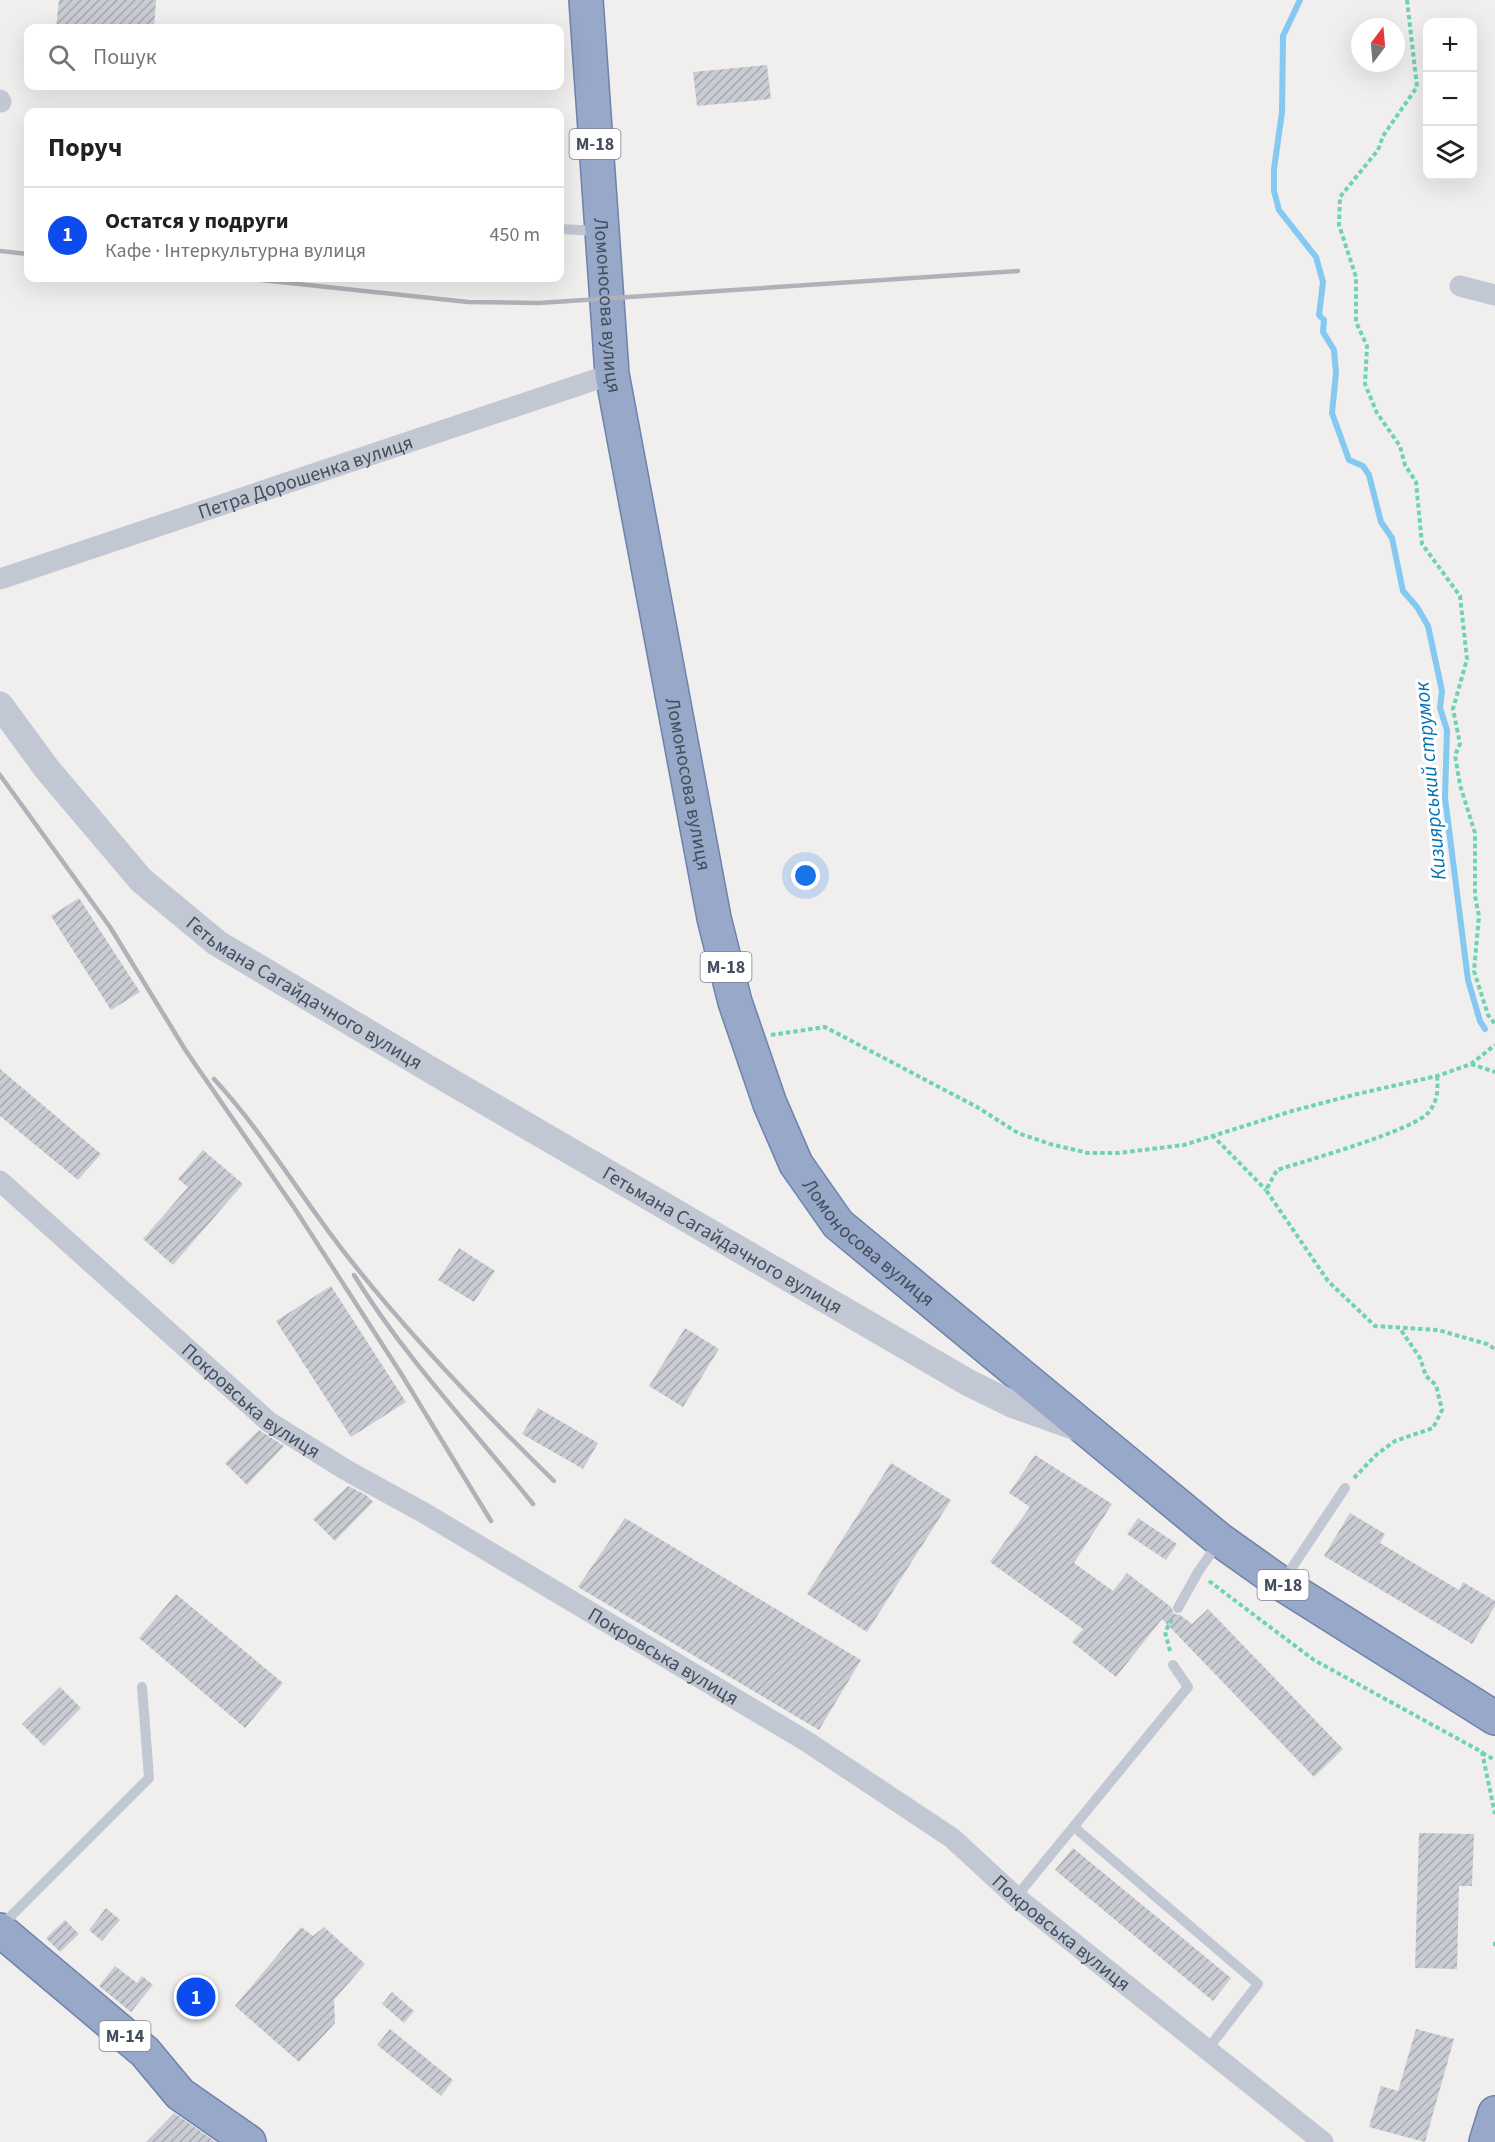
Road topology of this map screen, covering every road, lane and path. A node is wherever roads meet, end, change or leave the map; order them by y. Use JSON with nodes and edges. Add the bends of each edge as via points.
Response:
{"nodes":[{"id":1,"x":586,"y":0,"type":"edge"},
{"id":2,"x":1407,"y":0,"type":"edge"},
{"id":3,"x":564,"y":229,"type":"edge"},
{"id":4,"x":601,"y":231,"type":"junction"},
{"id":5,"x":1460,"y":286,"type":"dead end"},
{"id":6,"x":1495,"y":295,"type":"edge"},
{"id":7,"x":612,"y":374,"type":"junction"},
{"id":8,"x":0,"y":579,"type":"edge"},
{"id":9,"x":0,"y":705,"type":"edge"},
{"id":10,"x":1495,"y":1023,"type":"edge"},
{"id":11,"x":748,"y":1039,"type":"junction"},
{"id":12,"x":1495,"y":1045,"type":"edge"},
{"id":13,"x":1471,"y":1064,"type":"junction"},
{"id":14,"x":1495,"y":1072,"type":"edge"},
{"id":15,"x":1437,"y":1076,"type":"junction"},
{"id":16,"x":1212,"y":1135,"type":"junction"},
{"id":17,"x":0,"y":1181,"type":"edge"},
{"id":18,"x":1266,"y":1190,"type":"junction"},
{"id":19,"x":1401,"y":1329,"type":"junction"},
{"id":20,"x":1495,"y":1349,"type":"edge"},
{"id":21,"x":1086,"y":1430,"type":"junction"},
{"id":22,"x":1345,"y":1488,"type":"joint"},
{"id":23,"x":1220,"y":1540,"type":"junction"},
{"id":24,"x":1198,"y":1572,"type":"junction"},
{"id":25,"x":1282,"y":1584,"type":"junction"},
{"id":26,"x":1178,"y":1608,"type":"dead end"},
{"id":27,"x":1165,"y":1632,"type":"dead end"},
{"id":28,"x":1173,"y":1665,"type":"joint"},
{"id":29,"x":141,"y":1687,"type":"dead end"},
{"id":30,"x":1495,"y":1718,"type":"edge"},
{"id":31,"x":1482,"y":1752,"type":"junction"},
{"id":32,"x":1495,"y":1760,"type":"edge"},
{"id":33,"x":1495,"y":1814,"type":"edge"},
{"id":34,"x":1074,"y":1827,"type":"junction"},
{"id":35,"x":1016,"y":1897,"type":"junction"},
{"id":36,"x":0,"y":1929,"type":"edge"},
{"id":37,"x":1208,"y":2049,"type":"junction"},
{"id":38,"x":1495,"y":2113,"type":"edge"},
{"id":39,"x":240,"y":2139,"type":"edge"},
{"id":40,"x":1323,"y":2142,"type":"edge"},
{"id":41,"x":1486,"y":2142,"type":"edge"}],
"edges":[{"from":1,"to":4,"type":"highway","name":"Ломоносова вулиця","number":"М-18"},
{"from":2,"to":10,"type":"path","via":[[1417,87],[1383,136],[1378,150],[1340,197],[1339,225],[1356,277],[1356,322],[1367,346],[1365,384],[1416,482],[1422,544],[1460,597],[1467,660],[1453,709],[1460,744],[1455,755],[1475,832],[1475,896],[1479,916],[1474,971],[1488,1015]]},
{"from":3,"to":4,"type":"lane"},
{"from":4,"to":7,"type":"highway","name":"Ломоносова вулиця","number":"М-18"},
{"from":5,"to":6,"type":"street"},
{"from":7,"to":8,"type":"street","name":"Петра Дорошенка вулиця"},
{"from":7,"to":11,"type":"highway","name":"Ломоносова вулиця","number":"М-18","via":[[714,918]]},
{"from":9,"to":21,"type":"street","name":"Гетьмана Сагайдачного вулиця","via":[[47,769],[141,880],[217,943],[969,1383],[1014,1405]]},
{"from":11,"to":16,"type":"path","via":[[825,1027],[977,1107],[1018,1133],[1088,1153],[1184,1145]]},
{"from":11,"to":21,"type":"highway","name":"Ломоносова вулиця","number":"М-18","via":[[796,1164],[838,1224]]},
{"from":12,"to":13,"type":"path"},
{"from":13,"to":14,"type":"path"},
{"from":13,"to":15,"type":"path"},
{"from":15,"to":16,"type":"path"},
{"from":15,"to":18,"type":"path","via":[[1438,1097],[1428,1114],[1405,1127],[1277,1170]]},
{"from":16,"to":18,"type":"path"},
{"from":17,"to":35,"type":"street","name":"Покровська вулиця","via":[[269,1422],[806,1741],[952,1838]]},
{"from":18,"to":19,"type":"path","via":[[1328,1281],[1375,1326]]},
{"from":19,"to":20,"type":"path","via":[[1438,1330]]},
{"from":19,"to":22,"type":"path","via":[[1420,1358],[1426,1376],[1436,1385],[1442,1410],[1432,1428],[1395,1441]]},
{"from":21,"to":23,"type":"highway","name":"Гетьмана Сагайдачного вулиця","number":"М-18"},
{"from":22,"to":25,"type":"lane"},
{"from":23,"to":24,"type":"lane"},
{"from":23,"to":25,"type":"highway","name":"Гетьмана Сагайдачного вулиця","number":"М-18"},
{"from":24,"to":26,"type":"lane"},
{"from":24,"to":31,"type":"path","via":[[1314,1660]]},
{"from":25,"to":30,"type":"highway","name":"Гетьмана Сагайдачного вулиця","number":"М-18"},
{"from":27,"to":28,"type":"path"},
{"from":28,"to":34,"type":"lane","via":[[1188,1688]]},
{"from":29,"to":36,"type":"lane","via":[[149,1778]]},
{"from":31,"to":32,"type":"path"},
{"from":31,"to":33,"type":"path"},
{"from":34,"to":35,"type":"lane"},
{"from":34,"to":37,"type":"lane","via":[[1258,1984]]},
{"from":35,"to":37,"type":"street","name":"Покровська вулиця"},
{"from":36,"to":39,"type":"highway","number":"М-14","via":[[145,2052],[180,2094]]},
{"from":37,"to":40,"type":"street","name":"Покровська вулиця"},
{"from":38,"to":41,"type":"highway"}]}
